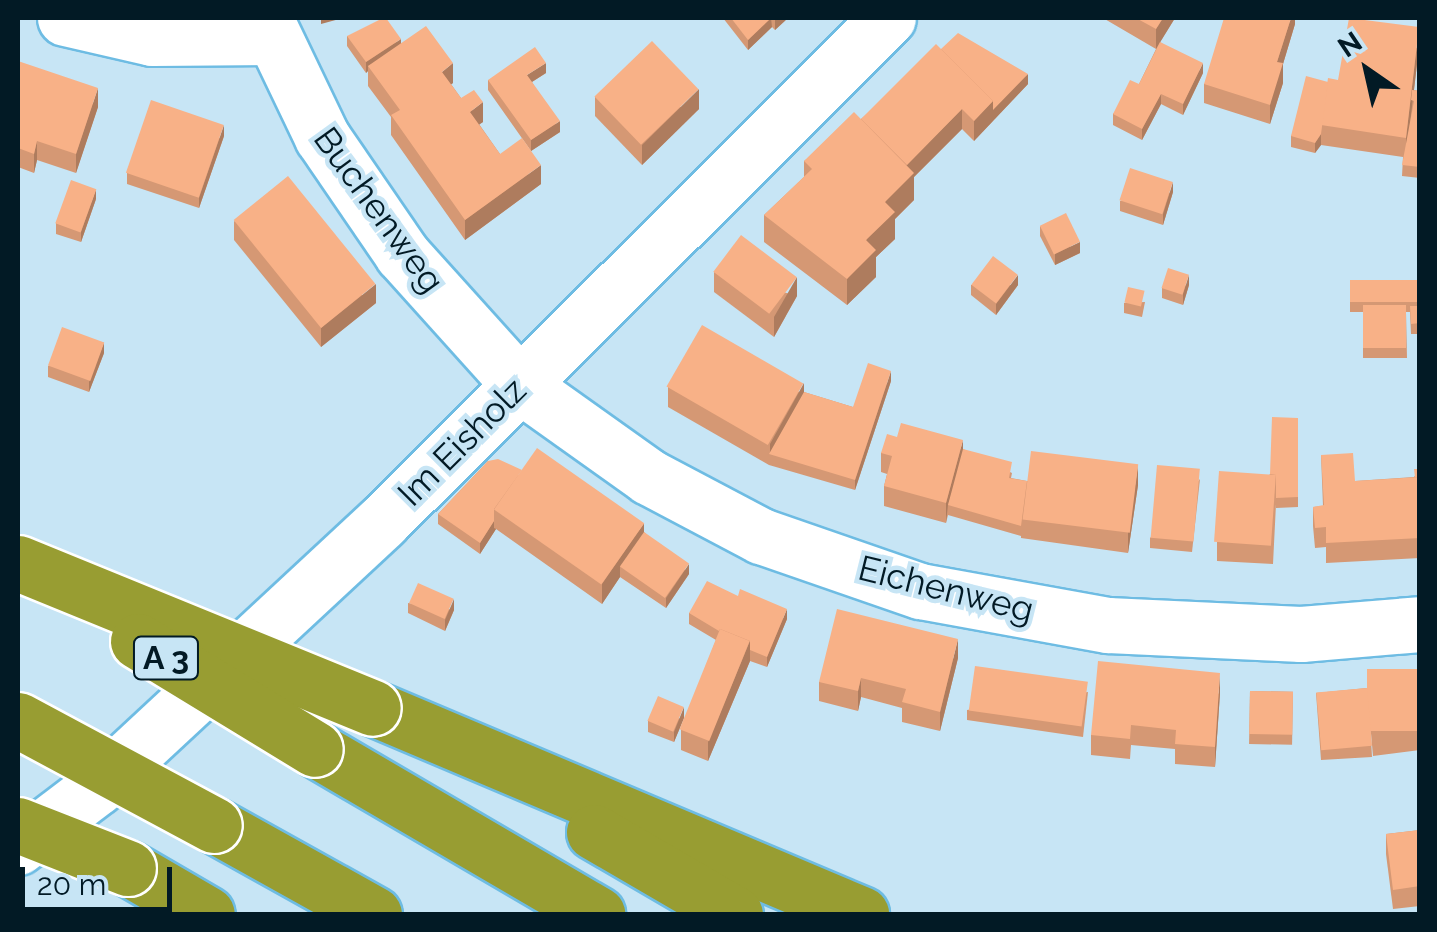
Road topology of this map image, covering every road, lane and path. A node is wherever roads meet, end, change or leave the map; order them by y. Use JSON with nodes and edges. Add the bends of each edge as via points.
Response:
{"nodes":[{"id":1,"x":65,"y":18,"type":"edge"},
{"id":2,"x":888,"y":18,"type":"edge"},
{"id":3,"x":269,"y":27,"type":"edge"},
{"id":4,"x":520,"y":385,"type":"junction"},
{"id":5,"x":18,"y":565,"type":"edge"},
{"id":6,"x":1420,"y":624,"type":"edge"},
{"id":7,"x":373,"y":708,"type":"junction"},
{"id":8,"x":18,"y":720,"type":"edge"},
{"id":9,"x":18,"y":825,"type":"edge"},
{"id":10,"x":18,"y":833,"type":"edge"},
{"id":11,"x":18,"y":846,"type":"edge"},
{"id":12,"x":125,"y":893,"type":"edge"},
{"id":13,"x":207,"y":914,"type":"edge"},
{"id":14,"x":374,"y":914,"type":"edge"},
{"id":15,"x":597,"y":914,"type":"edge"},
{"id":16,"x":736,"y":914,"type":"edge"},
{"id":17,"x":861,"y":914,"type":"edge"}],
"edges":[{"from":1,"to":3,"type":"street","via":[[152,38]]},
{"from":2,"to":4,"type":"street","name":"Im Eisholz"},
{"from":3,"to":4,"type":"street","name":"Buchenweg","via":[[322,137],[402,254]]},
{"from":4,"to":6,"type":"street","name":"Eichenweg","via":[[649,478],[761,536],[920,591],[1108,626],[1301,634]]},
{"from":4,"to":11,"type":"street","name":"Im Eisholz","via":[[97,787]]},
{"from":5,"to":7,"type":"highway","bridge":true},
{"from":5,"to":15,"type":"highway","number":"A 3","bridge":true},
{"from":7,"to":16,"type":"highway"},
{"from":7,"to":17,"type":"highway"},
{"from":8,"to":14,"type":"highway","bridge":true},
{"from":9,"to":12,"type":"highway","bridge":true},
{"from":10,"to":12,"type":"highway"},
{"from":12,"to":13,"type":"highway"}]}
